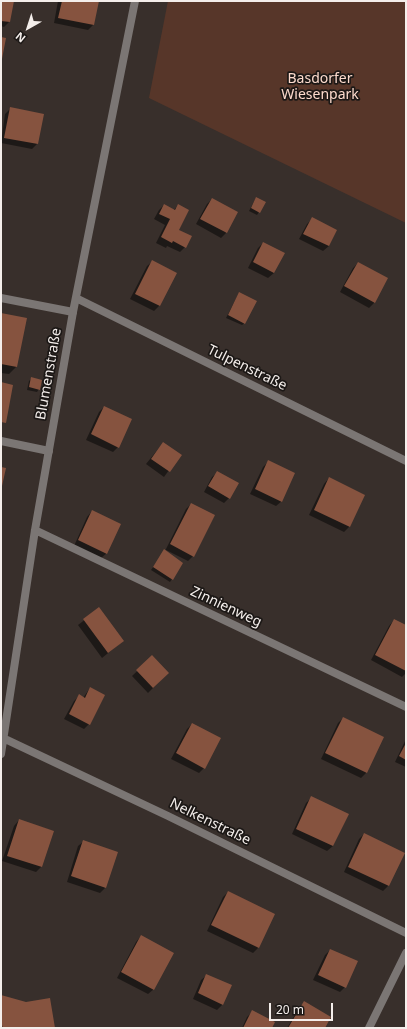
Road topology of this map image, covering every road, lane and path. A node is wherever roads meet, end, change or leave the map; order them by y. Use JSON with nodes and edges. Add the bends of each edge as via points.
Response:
{"nodes":[{"id":1,"x":135,"y":1,"type":"edge"},
{"id":2,"x":1,"y":298,"type":"edge"},
{"id":3,"x":76,"y":298,"type":"junction"},
{"id":4,"x":73,"y":312,"type":"junction"},
{"id":5,"x":1,"y":441,"type":"edge"},
{"id":6,"x":49,"y":451,"type":"junction"},
{"id":7,"x":406,"y":461,"type":"edge"},
{"id":8,"x":35,"y":530,"type":"junction"},
{"id":9,"x":406,"y":707,"type":"edge"},
{"id":10,"x":2,"y":737,"type":"edge"},
{"id":11,"x":1,"y":754,"type":"edge"},
{"id":12,"x":406,"y":933,"type":"edge"},
{"id":13,"x":406,"y":953,"type":"edge"},
{"id":14,"x":370,"y":1028,"type":"edge"}],
"edges":[{"from":1,"to":3,"type":"street","name":"Blumenstraße"},
{"from":2,"to":4,"type":"street"},
{"from":3,"to":4,"type":"street","name":"Blumenstraße"},
{"from":3,"to":7,"type":"street","name":"Tulpenstraße"},
{"from":4,"to":6,"type":"street","name":"Blumenstraße"},
{"from":5,"to":6,"type":"street"},
{"from":6,"to":8,"type":"street","name":"Blumenstraße"},
{"from":8,"to":9,"type":"street","name":"Zinnienweg"},
{"from":8,"to":10,"type":"street","name":"Blumenstraße"},
{"from":10,"to":11,"type":"street","name":"Blumenstraße"},
{"from":10,"to":12,"type":"street","name":"Nelkenstraße"},
{"from":13,"to":14,"type":"street"}]}
